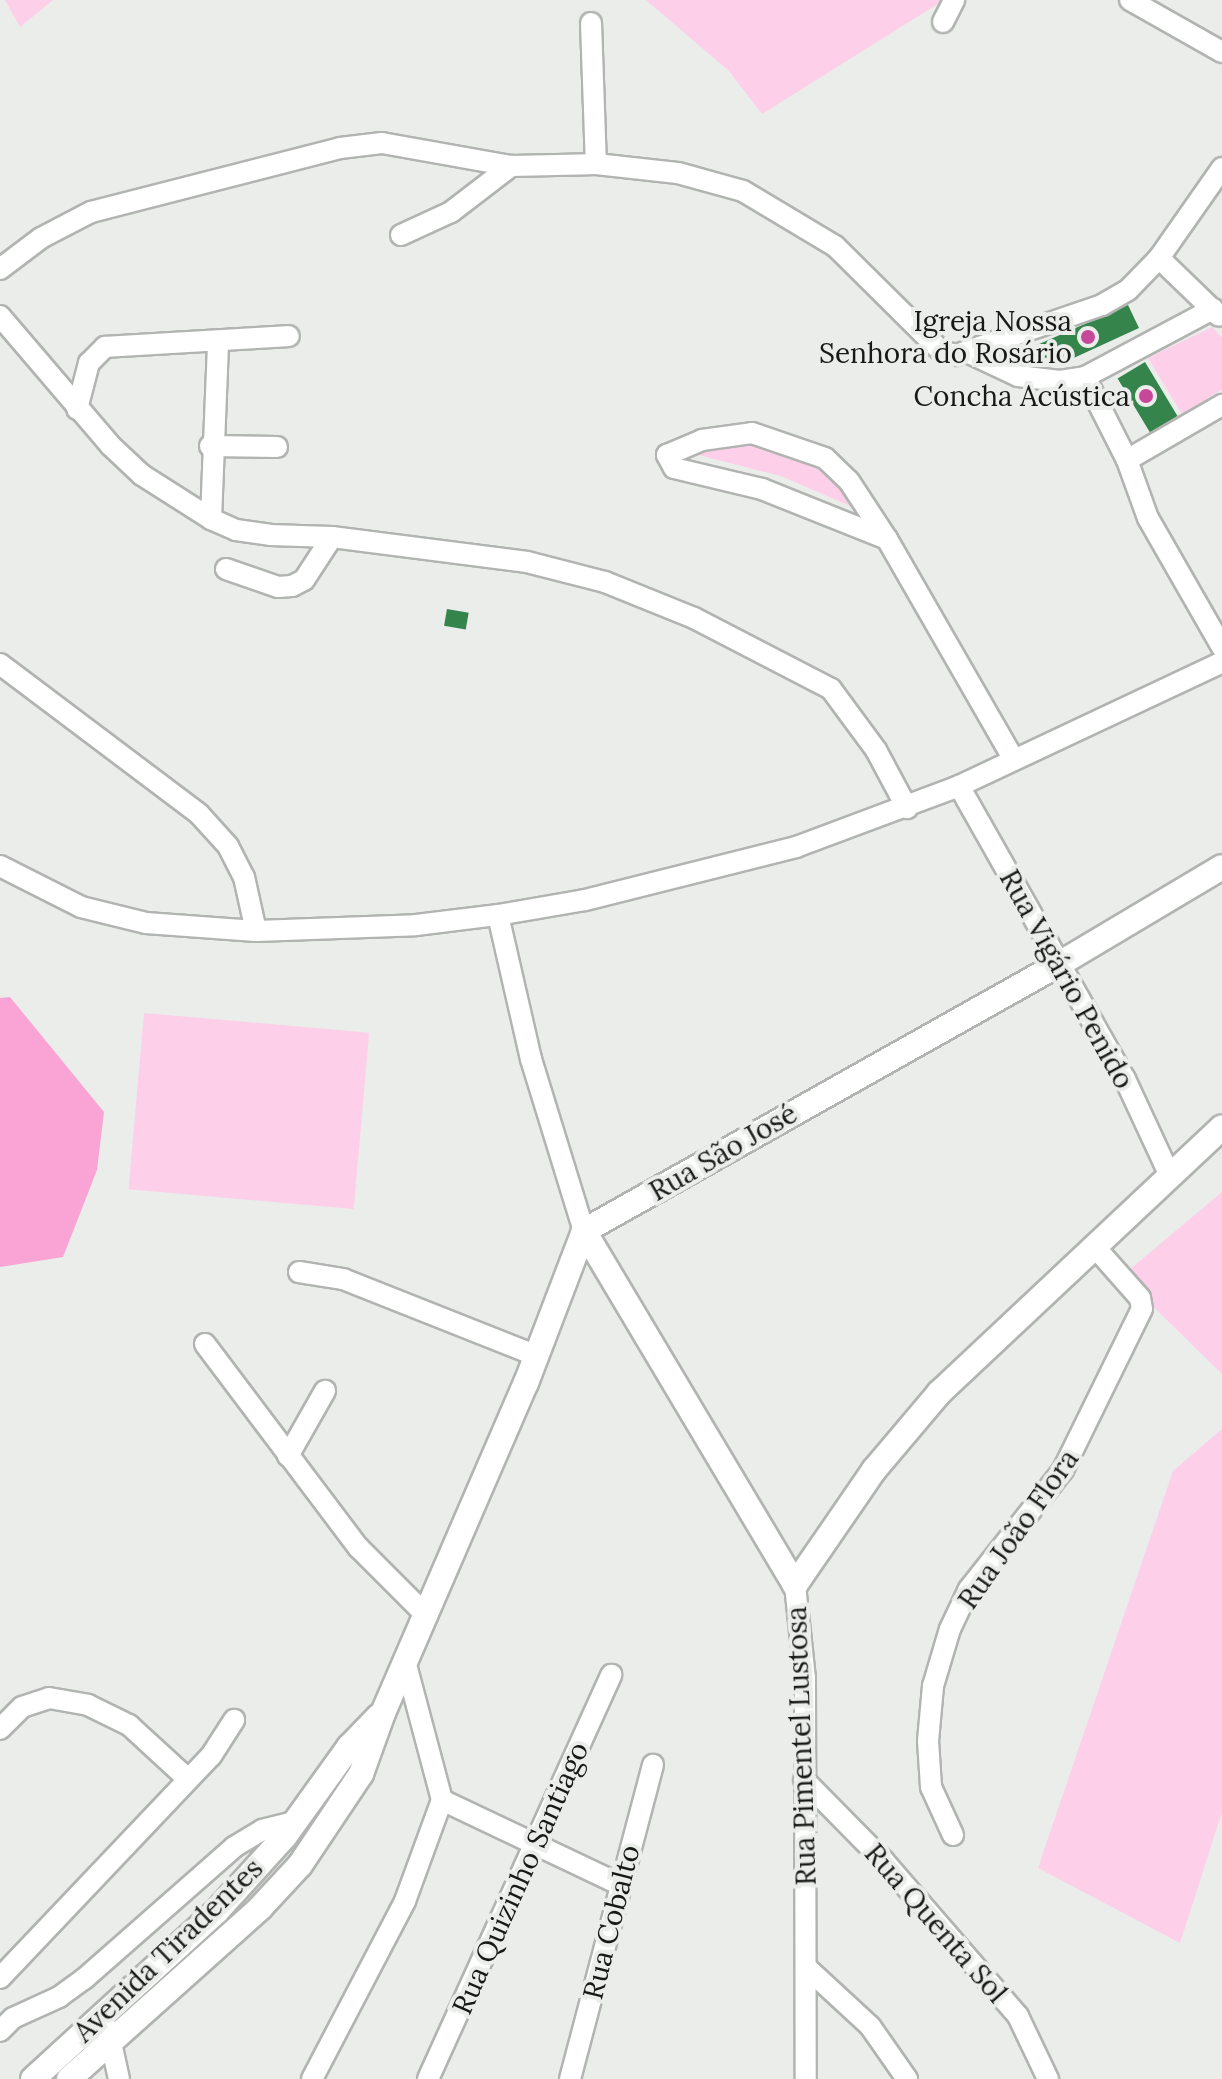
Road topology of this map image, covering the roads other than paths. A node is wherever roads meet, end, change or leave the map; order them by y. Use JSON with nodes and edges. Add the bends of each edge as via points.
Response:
{"nodes":[{"id":1,"x":954,"y":0,"type":"edge"},
{"id":2,"x":1130,"y":0,"type":"edge"},
{"id":3,"x":943,"y":22,"type":"dead end"},
{"id":4,"x":591,"y":23,"type":"dead end"},
{"id":5,"x":1222,"y":52,"type":"edge"},
{"id":6,"x":596,"y":164,"type":"junction"},
{"id":7,"x":511,"y":166,"type":"junction"},
{"id":8,"x":1222,"y":168,"type":"edge"},
{"id":9,"x":401,"y":235,"type":"dead end"},
{"id":10,"x":1159,"y":258,"type":"junction"},
{"id":11,"x":0,"y":269,"type":"edge"},
{"id":12,"x":1218,"y":314,"type":"edge"},
{"id":13,"x":0,"y":316,"type":"edge"},
{"id":14,"x":289,"y":336,"type":"dead end"},
{"id":15,"x":218,"y":344,"type":"junction"},
{"id":16,"x":969,"y":353,"type":"junction"},
{"id":17,"x":1085,"y":377,"type":"junction"},
{"id":18,"x":1222,"y":405,"type":"edge"},
{"id":19,"x":77,"y":409,"type":"junction"},
{"id":20,"x":210,"y":446,"type":"junction"},
{"id":21,"x":277,"y":447,"type":"dead end"},
{"id":22,"x":1127,"y":460,"type":"junction"},
{"id":23,"x":211,"y":519,"type":"junction"},
{"id":24,"x":332,"y":537,"type":"junction"},
{"id":25,"x":887,"y":539,"type":"junction"},
{"id":26,"x":226,"y":569,"type":"dead end"},
{"id":27,"x":1222,"y":647,"type":"edge"},
{"id":28,"x":1222,"y":662,"type":"edge"},
{"id":29,"x":0,"y":664,"type":"edge"},
{"id":30,"x":1013,"y":758,"type":"junction"},
{"id":31,"x":959,"y":786,"type":"junction"},
{"id":32,"x":907,"y":808,"type":"junction"},
{"id":33,"x":0,"y":866,"type":"edge"},
{"id":34,"x":1222,"y":867,"type":"edge"},
{"id":35,"x":498,"y":915,"type":"junction"},
{"id":36,"x":256,"y":931,"type":"junction"},
{"id":37,"x":1061,"y":963,"type":"junction"},
{"id":38,"x":1222,"y":1127,"type":"edge"},
{"id":39,"x":1170,"y":1176,"type":"junction"},
{"id":40,"x":584,"y":1231,"type":"junction"},
{"id":41,"x":1094,"y":1246,"type":"junction"},
{"id":42,"x":299,"y":1272,"type":"dead end"},
{"id":43,"x":205,"y":1344,"type":"dead end"},
{"id":44,"x":537,"y":1356,"type":"junction"},
{"id":45,"x":325,"y":1391,"type":"dead end"},
{"id":46,"x":288,"y":1456,"type":"junction"},
{"id":47,"x":795,"y":1585,"type":"junction"},
{"id":48,"x":425,"y":1614,"type":"junction"},
{"id":49,"x":405,"y":1661,"type":"junction"},
{"id":50,"x":611,"y":1675,"type":"dead end"},
{"id":51,"x":383,"y":1713,"type":"junction"},
{"id":52,"x":234,"y":1720,"type":"dead end"},
{"id":53,"x":0,"y":1729,"type":"edge"},
{"id":54,"x":653,"y":1765,"type":"dead end"},
{"id":55,"x":188,"y":1779,"type":"junction"},
{"id":56,"x":804,"y":1780,"type":"junction"},
{"id":57,"x":442,"y":1800,"type":"junction"},
{"id":58,"x":295,"y":1822,"type":"junction"},
{"id":59,"x":953,"y":1835,"type":"dead end"},
{"id":60,"x":539,"y":1844,"type":"junction"},
{"id":61,"x":619,"y":1884,"type":"junction"},
{"id":62,"x":806,"y":1967,"type":"junction"},
{"id":63,"x":0,"y":1978,"type":"edge"},
{"id":64,"x":102,"y":2015,"type":"junction"},
{"id":65,"x":4,"y":2018,"type":"edge"},
{"id":66,"x":113,"y":2040,"type":"junction"},
{"id":67,"x":432,"y":2077,"type":"edge"},
{"id":68,"x":33,"y":2079,"type":"edge"},
{"id":69,"x":69,"y":2079,"type":"edge"},
{"id":70,"x":119,"y":2079,"type":"edge"},
{"id":71,"x":312,"y":2079,"type":"edge"},
{"id":72,"x":570,"y":2079,"type":"edge"},
{"id":73,"x":806,"y":2079,"type":"edge"},
{"id":74,"x":907,"y":2079,"type":"edge"},
{"id":75,"x":1048,"y":2079,"type":"edge"}],
"edges":[{"from":1,"to":3,"type":"street"},
{"from":2,"to":5,"type":"street"},
{"from":4,"to":6,"type":"street"},
{"from":6,"to":7,"type":"street"},
{"from":6,"to":16,"type":"street","via":[[678,173],[743,191],[835,246],[941,351]]},
{"from":7,"to":9,"type":"street","via":[[451,212]]},
{"from":7,"to":11,"type":"street","via":[[424,147],[382,143],[340,148],[91,212],[41,238]]},
{"from":8,"to":10,"type":"street"},
{"from":10,"to":12,"type":"street"},
{"from":10,"to":16,"type":"street","via":[[1128,290],[1102,305]]},
{"from":12,"to":17,"type":"street"},
{"from":13,"to":19,"type":"street"},
{"from":14,"to":15,"type":"street"},
{"from":15,"to":19,"type":"street","via":[[105,347],[89,363]]},
{"from":15,"to":20,"type":"street"},
{"from":16,"to":17,"type":"street","via":[[1038,381]]},
{"from":17,"to":22,"type":"street"},
{"from":18,"to":22,"type":"street"},
{"from":19,"to":23,"type":"street","via":[[142,475]]},
{"from":20,"to":21,"type":"street"},
{"from":20,"to":23,"type":"street"},
{"from":22,"to":27,"type":"street","via":[[1148,518]]},
{"from":23,"to":24,"type":"street","via":[[270,535]]},
{"from":24,"to":26,"type":"street","via":[[304,580],[292,586],[278,587]]},
{"from":24,"to":32,"type":"street","via":[[527,562],[605,582],[694,618],[831,689],[876,750]]},
{"from":25,"to":25,"type":"street","via":[[849,481],[825,458],[791,442],[752,433],[702,440],[667,455],[674,468],[762,489]]},
{"from":25,"to":30,"type":"street"},
{"from":28,"to":30,"type":"street"},
{"from":29,"to":36,"type":"street","via":[[199,814],[228,846],[244,877]]},
{"from":30,"to":31,"type":"street"},
{"from":31,"to":32,"type":"street"},
{"from":31,"to":37,"type":"street","name":"Rua Vigário Penido"},
{"from":32,"to":35,"type":"street","via":[[782,851],[585,900]]},
{"from":33,"to":36,"type":"street","via":[[81,907],[146,923]]},
{"from":34,"to":37,"type":"main road","name":"Rua São José"},
{"from":35,"to":36,"type":"street","via":[[416,925]]},
{"from":35,"to":40,"type":"street","via":[[531,1059]]},
{"from":37,"to":39,"type":"street","name":"Rua Vigário Penido"},
{"from":37,"to":40,"type":"main road","name":"Rua São José"},
{"from":38,"to":39,"type":"main road"},
{"from":39,"to":41,"type":"main road"},
{"from":40,"to":44,"type":"main road"},
{"from":40,"to":47,"type":"main road","name":"Rua Pimentel Lustosa"},
{"from":41,"to":47,"type":"main road","via":[[939,1393],[874,1470]]},
{"from":41,"to":59,"type":"street","name":"Rua João Flora","via":[[1140,1298],[1142,1309],[1063,1470],[969,1589],[950,1629],[933,1686],[928,1741],[931,1787]]},
{"from":42,"to":44,"type":"street","via":[[343,1279]]},
{"from":43,"to":46,"type":"street"},
{"from":44,"to":48,"type":"main road"},
{"from":45,"to":46,"type":"street"},
{"from":46,"to":48,"type":"street","via":[[359,1548]]},
{"from":47,"to":56,"type":"street","name":"Rua Pimentel Lustosa","via":[[803,1624]]},
{"from":48,"to":49,"type":"main road"},
{"from":49,"to":51,"type":"main road"},
{"from":49,"to":57,"type":"street"},
{"from":50,"to":60,"type":"street","name":"Rua Quizinho Santiago"},
{"from":51,"to":58,"type":"main road","name":"Avenida Tiradentes","via":[[349,1747]]},
{"from":51,"to":66,"type":"main road","name":"Avenida Tiradentes","via":[[361,1774],[300,1865],[260,1908]]},
{"from":52,"to":55,"type":"street","via":[[227,1738]]},
{"from":53,"to":55,"type":"street","via":[[22,1707],[49,1698],[88,1705],[129,1725]]},
{"from":54,"to":61,"type":"street","name":"Rua Cobalto"},
{"from":55,"to":63,"type":"street"},
{"from":56,"to":62,"type":"street","name":"Rua Pimentel Lustosa"},
{"from":56,"to":75,"type":"street","name":"Rua Quenta Sol","via":[[883,1860],[1018,2016]]},
{"from":57,"to":60,"type":"street"},
{"from":57,"to":71,"type":"street","via":[[405,1901]]},
{"from":58,"to":64,"type":"main road","name":"Avenida Tiradentes","via":[[217,1911]]},
{"from":58,"to":65,"type":"street","via":[[262,1830],[234,1847],[84,1979],[59,1997]]},
{"from":60,"to":61,"type":"street"},
{"from":60,"to":67,"type":"street","name":"Rua Quizinho Santiago"},
{"from":61,"to":72,"type":"street","name":"Rua Cobalto"},
{"from":62,"to":73,"type":"street","name":"Rua Pimentel Lustosa"},
{"from":62,"to":74,"type":"street","via":[[870,2026]]},
{"from":64,"to":66,"type":"street"},
{"from":64,"to":68,"type":"main road","name":"Avenida Tiradentes"},
{"from":66,"to":69,"type":"main road","name":"Avenida Tiradentes"},
{"from":66,"to":70,"type":"street"}]}
